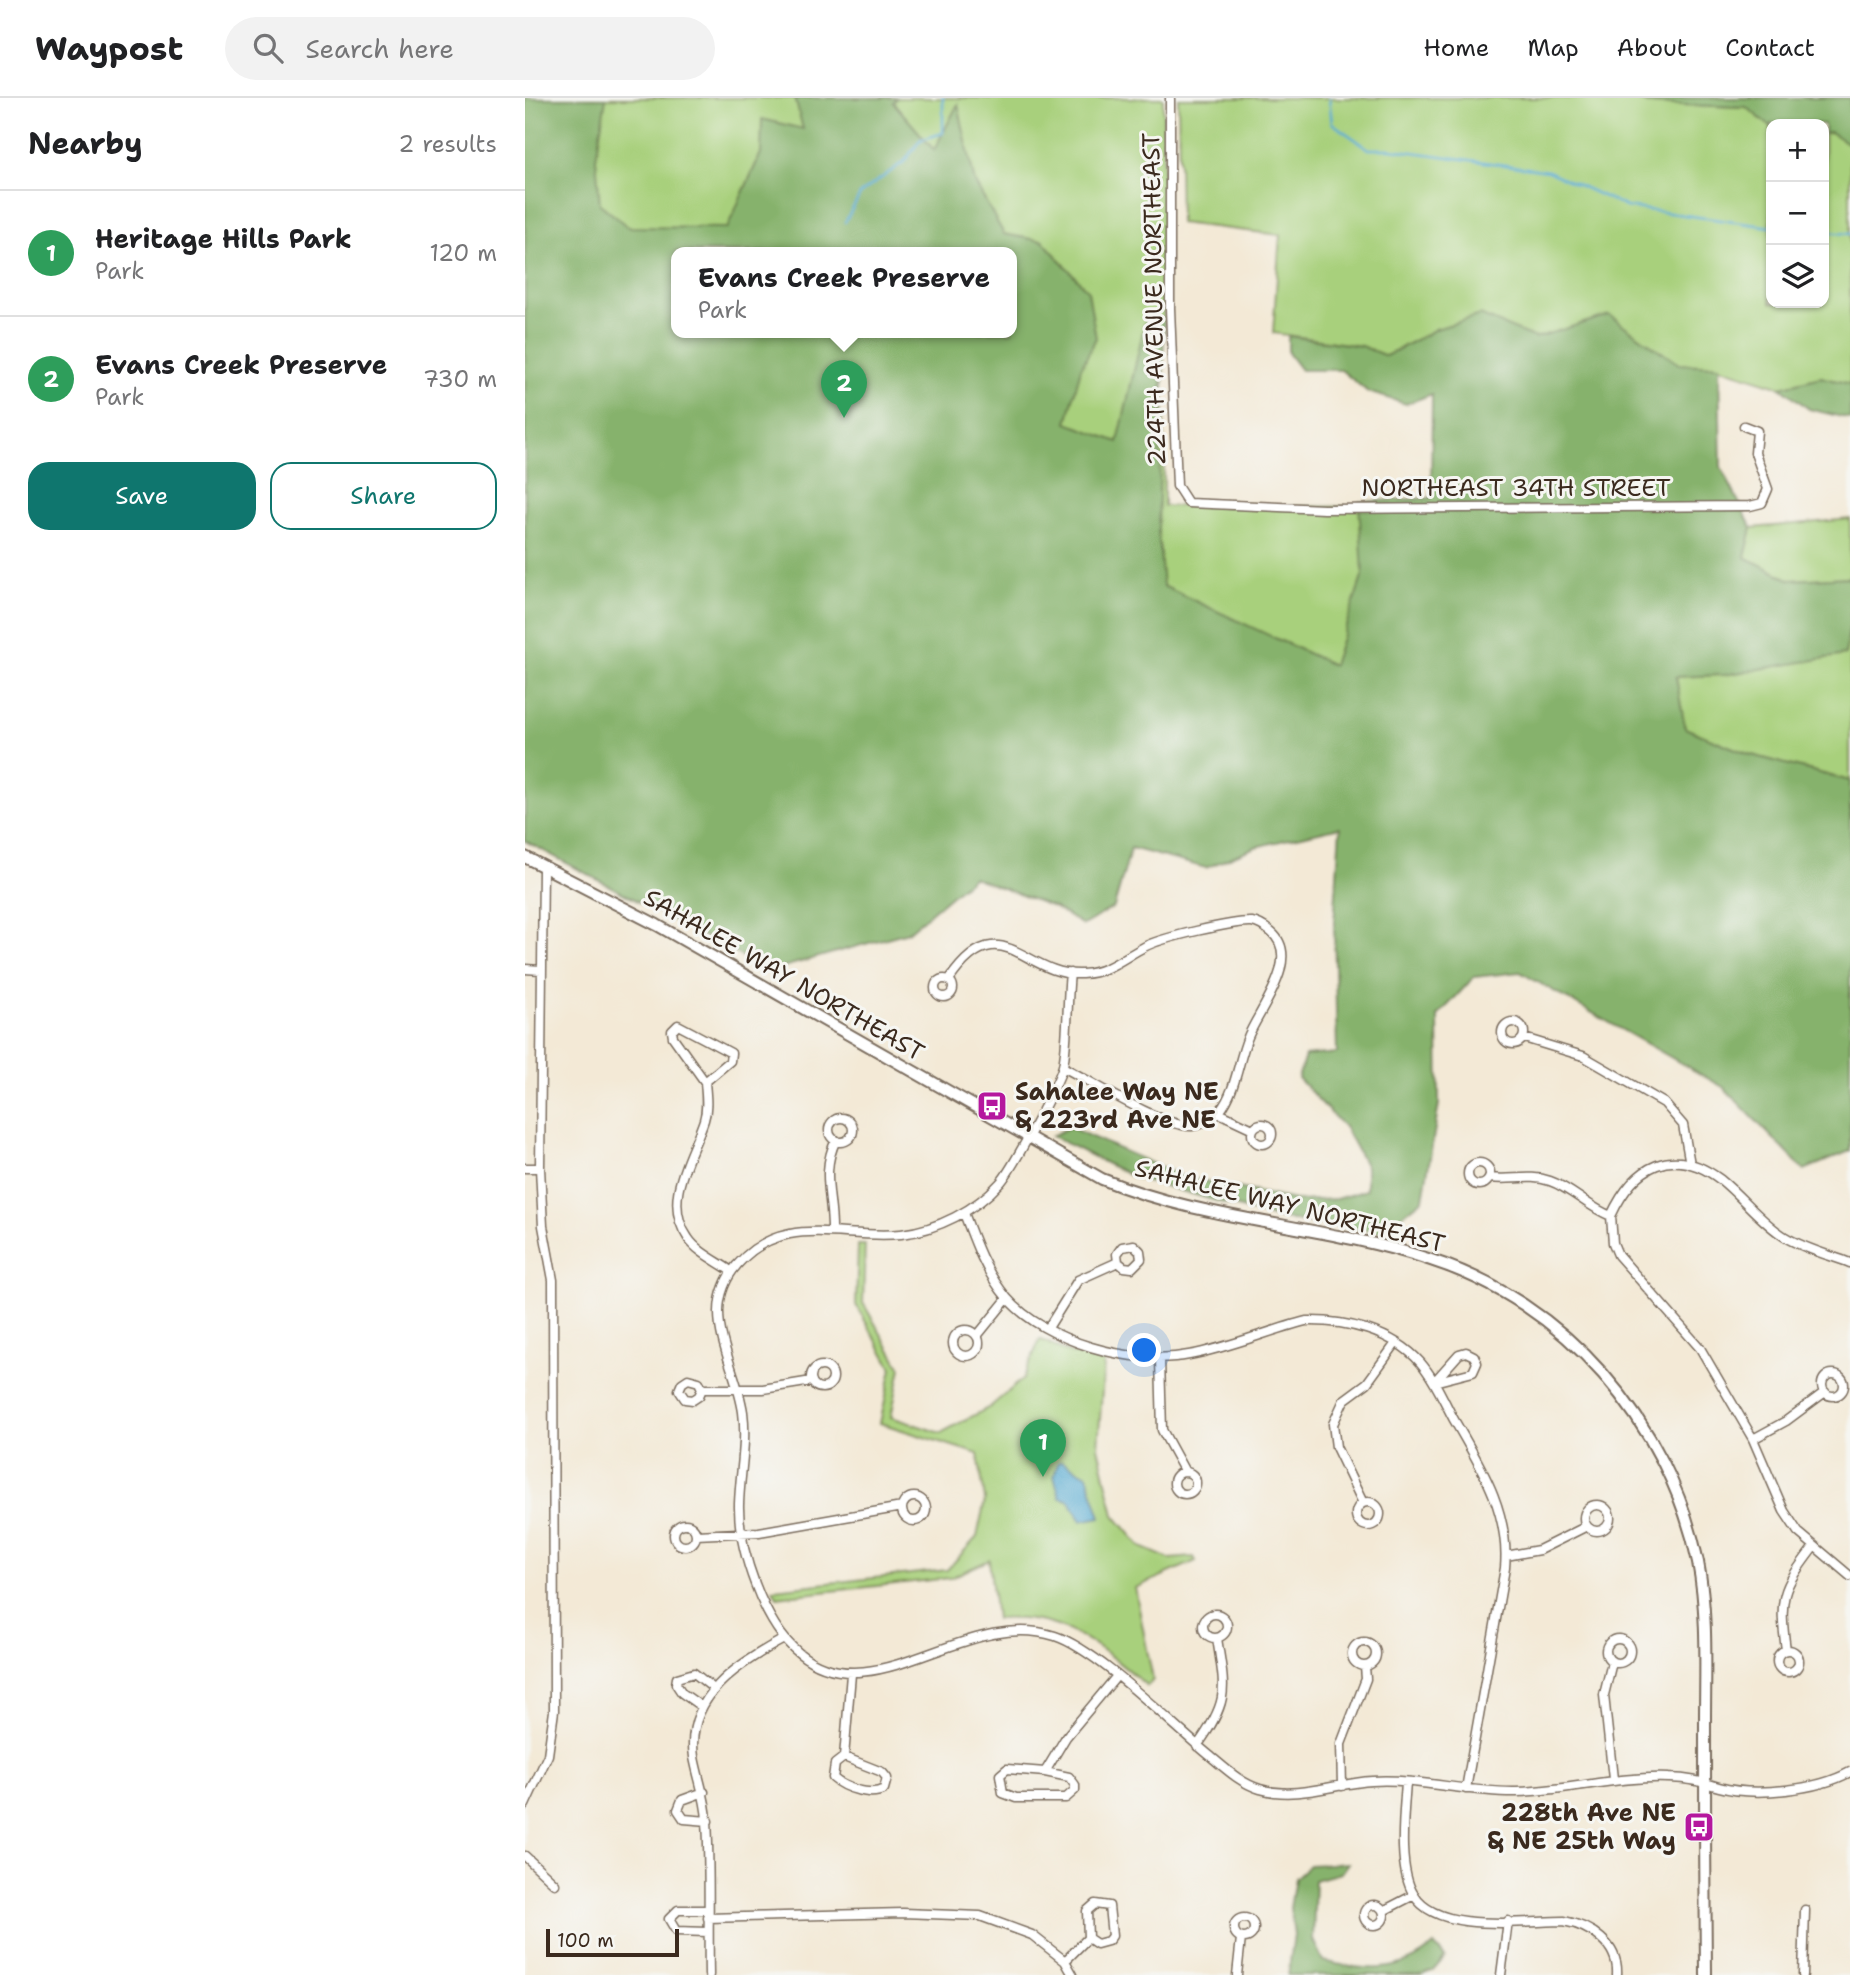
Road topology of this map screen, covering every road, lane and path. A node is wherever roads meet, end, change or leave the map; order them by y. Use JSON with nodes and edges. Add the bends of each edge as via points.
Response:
{"nodes":[{"id":1,"x":1170,"y":98,"type":"edge"},
{"id":2,"x":1744,"y":426,"type":"dead end"},
{"id":3,"x":1183,"y":497,"type":"joint"},
{"id":4,"x":525,"y":857,"type":"edge"},
{"id":5,"x":543,"y":866,"type":"junction"},
{"id":6,"x":525,"y":969,"type":"edge"},
{"id":7,"x":541,"y":970,"type":"junction"},
{"id":8,"x":1070,"y":973,"type":"junction"},
{"id":9,"x":949,"y":980,"type":"dead end"},
{"id":10,"x":1524,"y":1038,"type":"dead end"},
{"id":11,"x":1063,"y":1067,"type":"junction"},
{"id":12,"x":705,"y":1082,"type":"junction"},
{"id":13,"x":1219,"y":1113,"type":"junction"},
{"id":14,"x":1253,"y":1129,"type":"dead end"},
{"id":15,"x":1025,"y":1138,"type":"junction"},
{"id":16,"x":836,"y":1140,"type":"dead end"},
{"id":17,"x":1690,"y":1164,"type":"junction"},
{"id":18,"x":525,"y":1167,"type":"edge"},
{"id":19,"x":540,"y":1168,"type":"junction"},
{"id":20,"x":1490,"y":1178,"type":"dead end"},
{"id":21,"x":964,"y":1213,"type":"junction"},
{"id":22,"x":1611,"y":1216,"type":"junction"},
{"id":23,"x":832,"y":1232,"type":"junction"},
{"id":24,"x":1118,"y":1262,"type":"dead end"},
{"id":25,"x":1850,"y":1263,"type":"edge"},
{"id":26,"x":731,"y":1271,"type":"junction"},
{"id":27,"x":1007,"y":1298,"type":"junction"},
{"id":28,"x":1048,"y":1328,"type":"junction"},
{"id":29,"x":977,"y":1336,"type":"dead end"},
{"id":30,"x":1396,"y":1343,"type":"junction"},
{"id":31,"x":1160,"y":1359,"type":"junction"},
{"id":32,"x":812,"y":1381,"type":"dead end"},
{"id":33,"x":1433,"y":1382,"type":"junction"},
{"id":34,"x":739,"y":1387,"type":"junction"},
{"id":35,"x":702,"y":1389,"type":"dead end"},
{"id":36,"x":1825,"y":1392,"type":"dead end"},
{"id":37,"x":1753,"y":1439,"type":"junction"},
{"id":38,"x":1185,"y":1472,"type":"dead end"},
{"id":39,"x":1363,"y":1503,"type":"dead end"},
{"id":40,"x":902,"y":1507,"type":"dead end"},
{"id":41,"x":1587,"y":1526,"type":"dead end"},
{"id":42,"x":739,"y":1530,"type":"junction"},
{"id":43,"x":696,"y":1535,"type":"dead end"},
{"id":44,"x":1814,"y":1548,"type":"junction"},
{"id":45,"x":1506,"y":1556,"type":"junction"},
{"id":46,"x":1850,"y":1576,"type":"edge"},
{"id":47,"x":1217,"y":1638,"type":"dead end"},
{"id":48,"x":784,"y":1639,"type":"junction"},
{"id":49,"x":1786,"y":1650,"type":"dead end"},
{"id":50,"x":1612,"y":1662,"type":"dead end"},
{"id":51,"x":1365,"y":1667,"type":"dead end"},
{"id":52,"x":851,"y":1674,"type":"junction"},
{"id":53,"x":1116,"y":1677,"type":"junction"},
{"id":54,"x":714,"y":1689,"type":"junction"},
{"id":55,"x":702,"y":1707,"type":"junction"},
{"id":56,"x":1197,"y":1745,"type":"junction"},
{"id":57,"x":844,"y":1757,"type":"junction"},
{"id":58,"x":1045,"y":1772,"type":"junction"},
{"id":59,"x":1850,"y":1772,"type":"edge"},
{"id":60,"x":1613,"y":1779,"type":"junction"},
{"id":61,"x":1705,"y":1781,"type":"junction"},
{"id":62,"x":1406,"y":1782,"type":"junction"},
{"id":63,"x":1342,"y":1786,"type":"junction"},
{"id":64,"x":1466,"y":1789,"type":"junction"},
{"id":65,"x":704,"y":1792,"type":"junction"},
{"id":66,"x":525,"y":1805,"type":"edge"},
{"id":67,"x":708,"y":1821,"type":"junction"},
{"id":68,"x":525,"y":1856,"type":"edge"},
{"id":69,"x":555,"y":1884,"type":"dead end"},
{"id":70,"x":1414,"y":1895,"type":"junction"},
{"id":71,"x":1383,"y":1910,"type":"dead end"},
{"id":72,"x":1805,"y":1910,"type":"dead end"},
{"id":73,"x":708,"y":1914,"type":"junction"},
{"id":74,"x":1508,"y":1921,"type":"junction"},
{"id":75,"x":708,"y":1932,"type":"junction"},
{"id":76,"x":1088,"y":1938,"type":"junction"},
{"id":77,"x":1241,"y":1938,"type":"dead end"},
{"id":78,"x":1065,"y":1961,"type":"junction"},
{"id":79,"x":709,"y":1975,"type":"edge"},
{"id":80,"x":1073,"y":1975,"type":"edge"},
{"id":81,"x":1237,"y":1975,"type":"edge"},
{"id":82,"x":1501,"y":1975,"type":"edge"},
{"id":83,"x":1617,"y":1975,"type":"edge"},
{"id":84,"x":1706,"y":1975,"type":"edge"},
{"id":85,"x":1803,"y":1975,"type":"edge"}],
"edges":[{"from":1,"to":3,"type":"street","name":"224TH AVENUE NORTHEAST","via":[[1170,308],[1177,486]]},
{"from":2,"to":3,"type":"street","name":"NORTHEAST 34TH STREET","via":[[1756,431],[1755,453],[1768,489],[1762,503],[1750,506],[1324,509],[1196,505]]},
{"from":4,"to":5,"type":"main road","name":"SAHALEE WAY NORTHEAST"},
{"from":5,"to":7,"type":"street"},
{"from":5,"to":15,"type":"main road","name":"SAHALEE WAY NORTHEAST","via":[[780,993]]},
{"from":6,"to":7,"type":"street"},
{"from":7,"to":19,"type":"street"},
{"from":8,"to":9,"type":"street","via":[[1012,947],[990,945],[970,954]]},
{"from":8,"to":11,"type":"street"},
{"from":8,"to":13,"type":"street","via":[[1115,965],[1153,943],[1238,923],[1255,922],[1268,929],[1279,945],[1279,980],[1248,1036]]},
{"from":10,"to":17,"type":"street","via":[[1583,1056],[1664,1103],[1683,1125]]},
{"from":11,"to":13,"type":"street","via":[[1167,1121],[1193,1126]]},
{"from":11,"to":15,"type":"street"},
{"from":12,"to":12,"type":"street","via":[[730,1061],[731,1053],[678,1025],[673,1037]]},
{"from":12,"to":26,"type":"street","via":[[704,1119],[680,1183],[679,1214],[694,1246]]},
{"from":13,"to":14,"type":"street"},
{"from":15,"to":21,"type":"street","via":[[1000,1184]]},
{"from":15,"to":61,"type":"main road","name":"SAHALEE WAY NORTHEAST","via":[[1102,1179],[1148,1197],[1380,1245],[1470,1275],[1526,1306],[1581,1350],[1624,1400],[1667,1468],[1691,1535],[1702,1598]]},
{"from":16,"to":23,"type":"street","via":[[826,1171]]},
{"from":17,"to":22,"type":"street","via":[[1663,1163],[1644,1170]]},
{"from":17,"to":25,"type":"street","via":[[1720,1180],[1786,1238]]},
{"from":18,"to":19,"type":"street"},
{"from":19,"to":66,"type":"street","via":[[543,1226],[553,1280],[554,1711],[548,1755]]},
{"from":20,"to":22,"type":"street","via":[[1552,1182]]},
{"from":21,"to":23,"type":"street","via":[[903,1234]]},
{"from":21,"to":27,"type":"street","via":[[981,1257]]},
{"from":22,"to":37,"type":"street","via":[[1618,1255],[1700,1348]]},
{"from":23,"to":26,"type":"street","via":[[775,1236],[760,1242]]},
{"from":24,"to":28,"type":"street","via":[[1078,1280]]},
{"from":26,"to":34,"type":"street","via":[[719,1311]]},
{"from":27,"to":28,"type":"street"},
{"from":27,"to":29,"type":"street"},
{"from":28,"to":31,"type":"street","via":[[1123,1355]]},
{"from":30,"to":31,"type":"street","via":[[1351,1325],[1306,1321],[1190,1355]]},
{"from":30,"to":33,"type":"street","via":[[1419,1362]]},
{"from":30,"to":39,"type":"street","via":[[1367,1383],[1344,1400],[1333,1424],[1336,1447]]},
{"from":31,"to":38,"type":"street","via":[[1162,1430]]},
{"from":32,"to":34,"type":"street","via":[[784,1387]]},
{"from":33,"to":33,"type":"street","via":[[1473,1372],[1474,1356],[1459,1354]]},
{"from":33,"to":45,"type":"street","via":[[1494,1492]]},
{"from":34,"to":35,"type":"street"},
{"from":34,"to":42,"type":"street","via":[[744,1425]]},
{"from":36,"to":37,"type":"street"},
{"from":37,"to":44,"type":"street","via":[[1784,1511]]},
{"from":40,"to":42,"type":"street","via":[[759,1532]]},
{"from":41,"to":45,"type":"street","via":[[1538,1550]]},
{"from":42,"to":43,"type":"street"},
{"from":42,"to":48,"type":"street","via":[[764,1602]]},
{"from":44,"to":46,"type":"street"},
{"from":44,"to":49,"type":"street","via":[[1794,1573],[1782,1600]]},
{"from":45,"to":64,"type":"street"},
{"from":47,"to":56,"type":"street","via":[[1223,1699],[1216,1719]]},
{"from":48,"to":52,"type":"street","via":[[815,1664]]},
{"from":48,"to":54,"type":"street","via":[[753,1656]]},
{"from":50,"to":60,"type":"street","via":[[1604,1703]]},
{"from":51,"to":63,"type":"street","via":[[1366,1679],[1342,1744]]},
{"from":52,"to":53,"type":"street","via":[[901,1664],[977,1635],[1023,1631],[1066,1641]]},
{"from":52,"to":57,"type":"street"},
{"from":53,"to":56,"type":"street"},
{"from":53,"to":58,"type":"street","via":[[1066,1737]]},
{"from":54,"to":55,"type":"street"},
{"from":54,"to":55,"type":"street","via":[[694,1673],[677,1678],[682,1693]]},
{"from":55,"to":65,"type":"street","via":[[694,1757]]},
{"from":56,"to":63,"type":"street","via":[[1234,1776],[1260,1789],[1290,1792]]},
{"from":57,"to":57,"type":"street","via":[[832,1771],[838,1783],[873,1793],[884,1789],[887,1778],[882,1772]]},
{"from":58,"to":58,"type":"street","via":[[1069,1777],[1075,1790],[1066,1798],[1016,1798],[1000,1787],[1000,1775],[1007,1769]]},
{"from":59,"to":61,"type":"street","via":[[1825,1784],[1783,1789],[1721,1788]]},
{"from":60,"to":61,"type":"street"},
{"from":60,"to":64,"type":"street","via":[[1524,1792]]},
{"from":61,"to":84,"type":"main road","name":"SAHALEE WAY NORTHEAST"},
{"from":62,"to":63,"type":"street"},
{"from":62,"to":64,"type":"street"},
{"from":62,"to":70,"type":"street","via":[[1404,1855]]},
{"from":65,"to":67,"type":"street"},
{"from":65,"to":67,"type":"street","via":[[682,1800],[678,1810],[684,1819]]},
{"from":67,"to":73,"type":"street"},
{"from":68,"to":69,"type":"street"},
{"from":70,"to":71,"type":"street"},
{"from":70,"to":74,"type":"street","via":[[1432,1912],[1452,1920]]},
{"from":72,"to":85,"type":"street"},
{"from":73,"to":75,"type":"street"},
{"from":73,"to":75,"type":"street","via":[[678,1910],[669,1919],[676,1931]]},
{"from":73,"to":78,"type":"street","via":[[980,1916],[1032,1935]]},
{"from":74,"to":82,"type":"street"},
{"from":74,"to":83,"type":"street","via":[[1564,1921],[1590,1928],[1609,1947]]},
{"from":75,"to":79,"type":"street"},
{"from":76,"to":76,"type":"street","via":[[1101,1944],[1112,1936],[1109,1906],[1095,1904],[1087,1911]]},
{"from":76,"to":78,"type":"street"},
{"from":77,"to":81,"type":"street"},
{"from":78,"to":80,"type":"street"}]}
